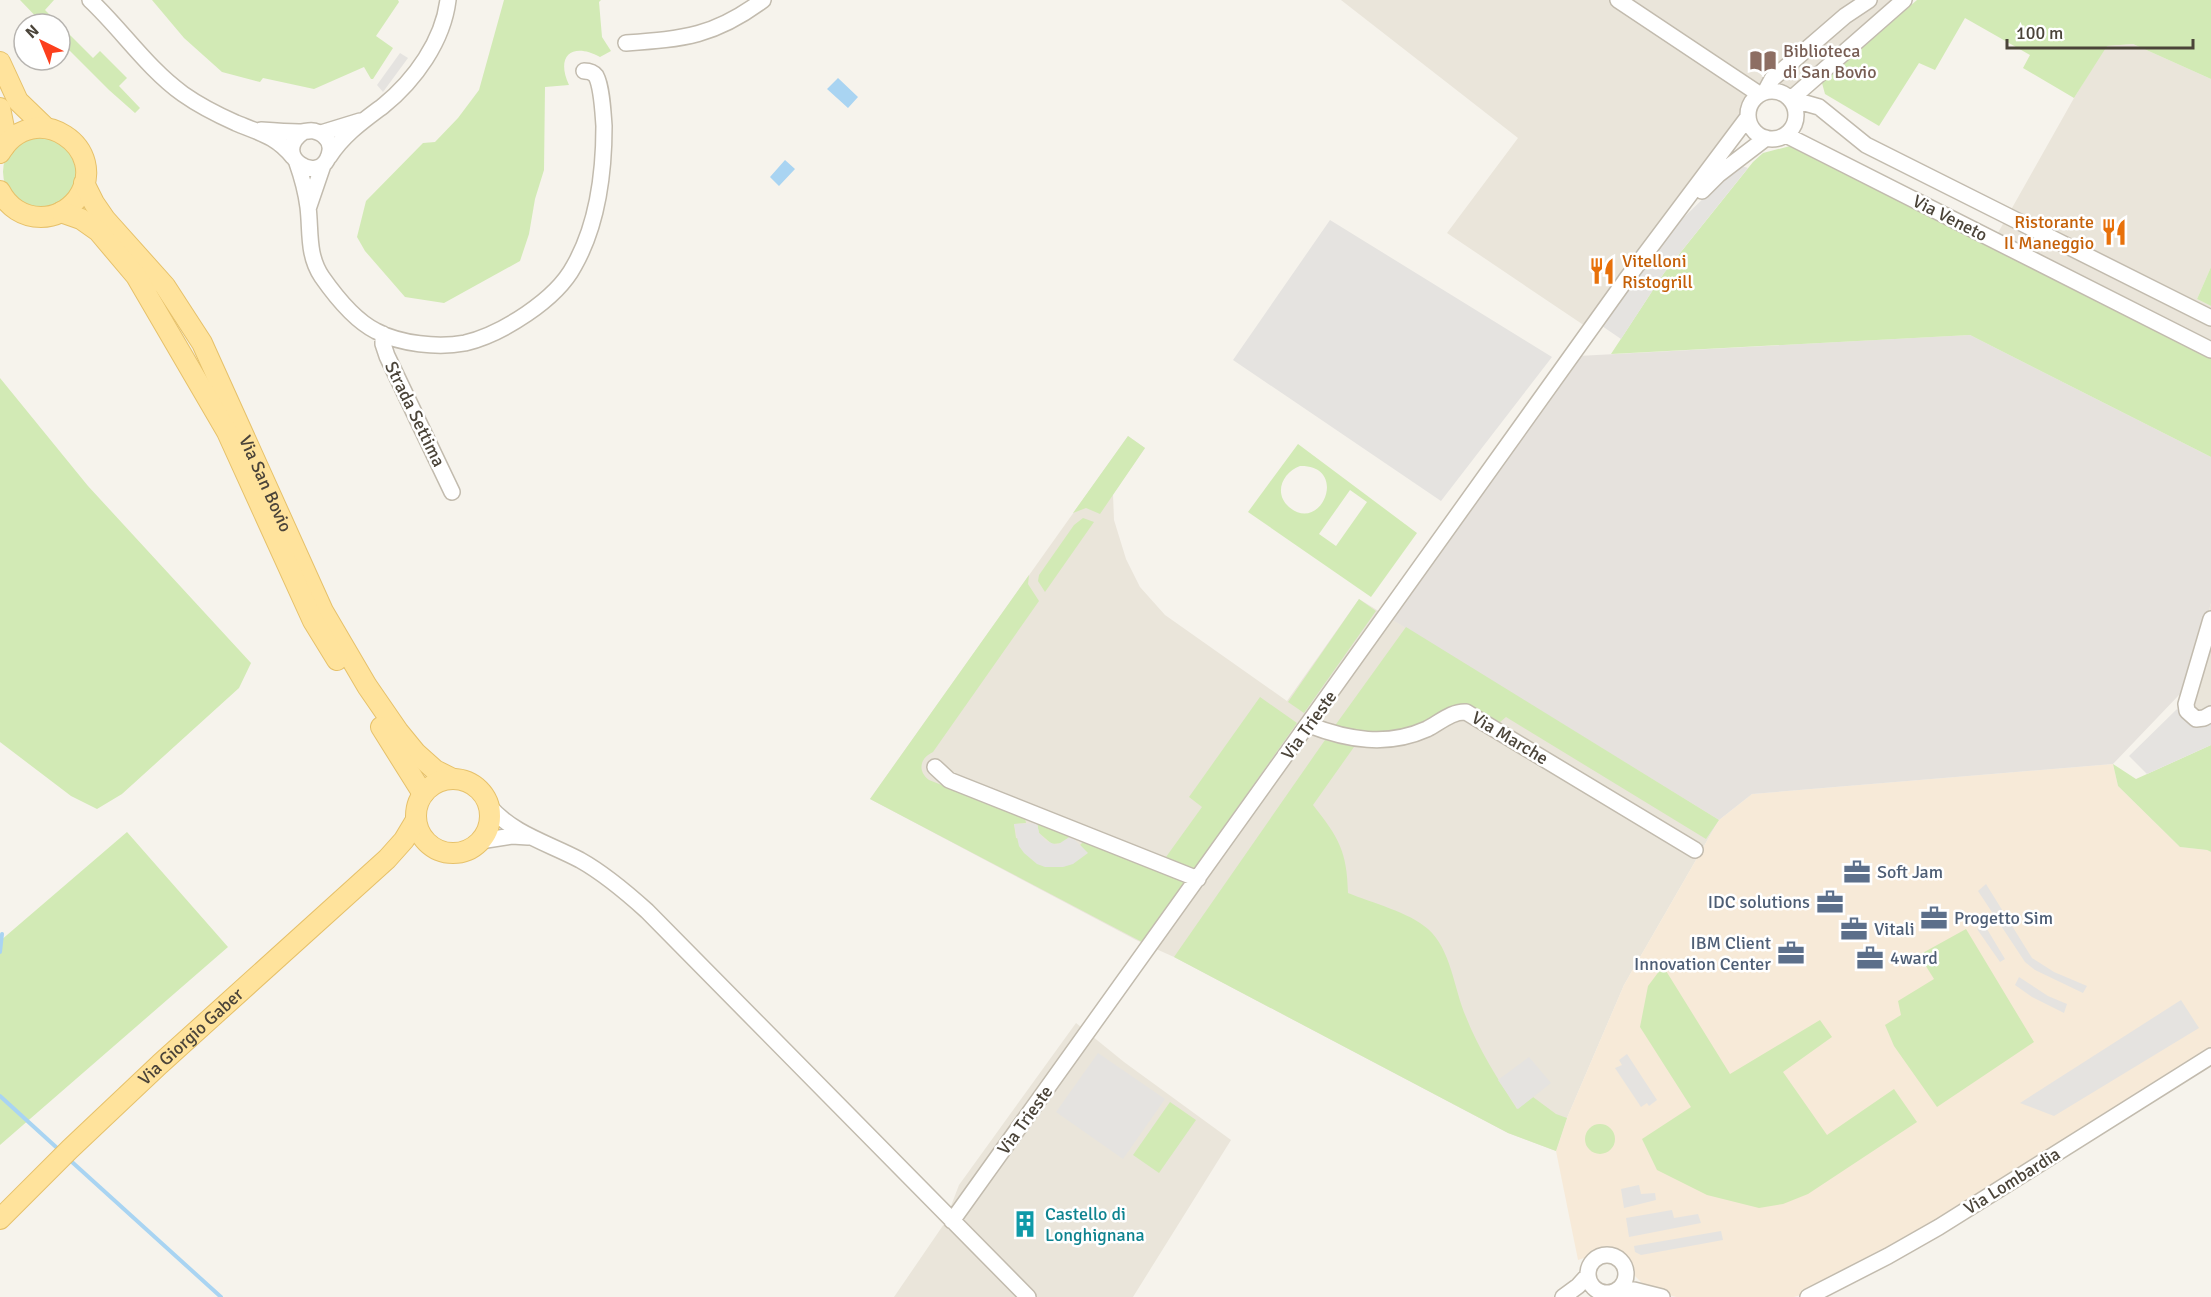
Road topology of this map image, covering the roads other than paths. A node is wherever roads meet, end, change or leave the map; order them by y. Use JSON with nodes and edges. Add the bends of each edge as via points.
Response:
{"nodes":[{"id":1,"x":90,"y":0,"type":"edge"},
{"id":2,"x":448,"y":0,"type":"edge"},
{"id":3,"x":763,"y":0,"type":"edge"},
{"id":4,"x":1618,"y":0,"type":"edge"},
{"id":5,"x":1869,"y":0,"type":"edge"},
{"id":6,"x":1904,"y":0,"type":"edge"},
{"id":7,"x":626,"y":43,"type":"dead end"},
{"id":8,"x":0,"y":63,"type":"edge"},
{"id":9,"x":584,"y":71,"type":"dead end"},
{"id":10,"x":1762,"y":93,"type":"junction"},
{"id":11,"x":1791,"y":99,"type":"junction"},
{"id":12,"x":0,"y":108,"type":"edge"},
{"id":13,"x":1748,"y":117,"type":"junction"},
{"id":14,"x":363,"y":120,"type":"junction"},
{"id":15,"x":46,"y":128,"type":"junction"},
{"id":16,"x":257,"y":130,"type":"junction"},
{"id":17,"x":303,"y":132,"type":"junction"},
{"id":18,"x":321,"y":133,"type":"junction"},
{"id":19,"x":1786,"y":135,"type":"junction"},
{"id":20,"x":1766,"y":138,"type":"junction"},
{"id":21,"x":2,"y":150,"type":"edge"},
{"id":22,"x":295,"y":160,"type":"junction"},
{"id":23,"x":326,"y":161,"type":"junction"},
{"id":24,"x":84,"y":183,"type":"junction"},
{"id":25,"x":0,"y":191,"type":"edge"},
{"id":26,"x":308,"y":208,"type":"junction"},
{"id":27,"x":61,"y":212,"type":"junction"},
{"id":28,"x":1664,"y":228,"type":"junction"},
{"id":29,"x":2211,"y":318,"type":"edge"},
{"id":30,"x":383,"y":334,"type":"junction"},
{"id":31,"x":2211,"y":350,"type":"edge"},
{"id":32,"x":452,"y":492,"type":"dead end"},
{"id":33,"x":2211,"y":619,"type":"edge"},
{"id":34,"x":2211,"y":714,"type":"edge"},
{"id":35,"x":1309,"y":725,"type":"junction"},
{"id":36,"x":934,"y":767,"type":"dead end"},
{"id":37,"x":453,"y":779,"type":"junction"},
{"id":38,"x":423,"y":794,"type":"junction"},
{"id":39,"x":489,"y":806,"type":"junction"},
{"id":40,"x":416,"y":820,"type":"junction"},
{"id":41,"x":528,"y":837,"type":"junction"},
{"id":42,"x":480,"y":841,"type":"junction"},
{"id":43,"x":429,"y":844,"type":"junction"},
{"id":44,"x":1695,"y":850,"type":"dead end"},
{"id":45,"x":387,"y":859,"type":"junction"},
{"id":46,"x":1198,"y":879,"type":"junction"},
{"id":47,"x":2211,"y":1056,"type":"edge"},
{"id":48,"x":0,"y":1219,"type":"edge"},
{"id":49,"x":952,"y":1221,"type":"junction"},
{"id":50,"x":1626,"y":1273,"type":"junction"},
{"id":51,"x":1590,"y":1281,"type":"junction"},
{"id":52,"x":1617,"y":1290,"type":"junction"},
{"id":53,"x":1567,"y":1294,"type":"edge"},
{"id":54,"x":1658,"y":1296,"type":"edge"},
{"id":55,"x":1028,"y":1297,"type":"edge"},
{"id":56,"x":1808,"y":1297,"type":"edge"}],
"edges":[{"from":1,"to":16,"type":"street","name":"Strada Settima","via":[[153,69],[183,94],[213,112]]},
{"from":2,"to":14,"type":"street","name":"Strada Settima","via":[[435,41],[422,64],[405,86]]},
{"from":3,"to":7,"type":"street","via":[[739,18],[706,33]]},
{"from":4,"to":10,"type":"street"},
{"from":5,"to":10,"type":"street","via":[[1845,15],[1772,78]]},
{"from":6,"to":11,"type":"street"},
{"from":8,"to":15,"type":"main road","name":"Via San Bovio","via":[[18,101]]},
{"from":9,"to":30,"type":"street","name":"Strada Settima","via":[[596,76],[604,141],[595,210],[574,268],[557,289],[527,314],[467,342],[446,345]]},
{"from":10,"to":11,"type":"street","via":[[1778,91]]},
{"from":10,"to":13,"type":"street","via":[[1750,106]]},
{"from":11,"to":19,"type":"street","via":[[1796,117]]},
{"from":11,"to":29,"type":"street","name":"Via Veneto","via":[[1819,107],[1866,145]]},
{"from":12,"to":21,"type":"main road","via":[[4,128]]},
{"from":13,"to":20,"type":"street","via":[[1754,130]]},
{"from":13,"to":28,"type":"street"},
{"from":14,"to":18,"type":"street","name":"Strada Settima"},
{"from":14,"to":23,"type":"street","name":"Strada Settima","via":[[338,143]]},
{"from":15,"to":21,"type":"main road","via":[[25,130]]},
{"from":15,"to":24,"type":"main road","name":"Via San Bovio","via":[[62,133],[78,147],[84,161]]},
{"from":16,"to":17,"type":"street","name":"Strada Settima"},
{"from":16,"to":22,"type":"street","name":"Strada Settima","via":[[285,147]]},
{"from":17,"to":18,"type":"street","name":"Strada Settima"},
{"from":17,"to":22,"type":"street","via":[[295,140]]},
{"from":18,"to":23,"type":"street","via":[[330,151]]},
{"from":19,"to":20,"type":"street"},
{"from":19,"to":31,"type":"street","name":"Via Veneto"},
{"from":20,"to":28,"type":"street","via":[[1719,174]]},
{"from":22,"to":23,"type":"street","via":[[312,169]]},
{"from":22,"to":26,"type":"street","name":"Strada Settima","via":[[302,174]]},
{"from":23,"to":26,"type":"street","name":"Strada Settima"},
{"from":24,"to":27,"type":"main road","via":[[74,203]]},
{"from":24,"to":37,"type":"main road","name":"Via San Bovio","via":[[105,219],[165,286],[202,343],[323,611],[367,686],[416,753]]},
{"from":25,"to":27,"type":"main road","via":[[9,204],[24,214],[43,217]]},
{"from":26,"to":30,"type":"street","name":"Strada Settima","via":[[309,241],[320,274],[347,308]]},
{"from":27,"to":38,"type":"main road","name":"Via San Bovio","via":[[98,231],[136,276],[227,432],[313,621]]},
{"from":28,"to":35,"type":"street","name":"Via Trieste"},
{"from":30,"to":32,"type":"street","name":"Strada Settima","via":[[387,356]]},
{"from":33,"to":34,"type":"street","via":[[2186,704],[2187,711],[2196,718]]},
{"from":35,"to":44,"type":"street","name":"Via Marche","via":[[1363,741],[1388,740],[1466,712]]},
{"from":35,"to":46,"type":"street","name":"Via Trieste"},
{"from":36,"to":46,"type":"street","via":[[949,780]]},
{"from":37,"to":38,"type":"main road","via":[[438,782]]},
{"from":37,"to":39,"type":"main road","name":"Via San Bovio","via":[[475,786]]},
{"from":38,"to":40,"type":"main road"},
{"from":39,"to":41,"type":"street","via":[[498,817]]},
{"from":39,"to":42,"type":"main road","via":[[488,829]]},
{"from":40,"to":43,"type":"main road"},
{"from":40,"to":45,"type":"main road","name":"Via Giorgio Gaber"},
{"from":41,"to":42,"type":"street"},
{"from":41,"to":49,"type":"street","via":[[589,866],[647,911]]},
{"from":42,"to":43,"type":"main road","via":[[457,853],[440,851]]},
{"from":43,"to":45,"type":"main road","name":"Via Giorgio Gaber"},
{"from":45,"to":48,"type":"main road","name":"Via Giorgio Gaber","via":[[152,1071]]},
{"from":46,"to":49,"type":"street","name":"Via Trieste"},
{"from":47,"to":56,"type":"street","name":"Via Lombardia","via":[[1939,1227]]},
{"from":49,"to":55,"type":"street"},
{"from":50,"to":51,"type":"street","via":[[1620,1260],[1604,1256],[1593,1262]]},
{"from":50,"to":52,"type":"street"},
{"from":50,"to":54,"type":"street"},
{"from":51,"to":52,"type":"street","via":[[1605,1293]]},
{"from":51,"to":53,"type":"street"},
{"from":52,"to":54,"type":"street"}]}
